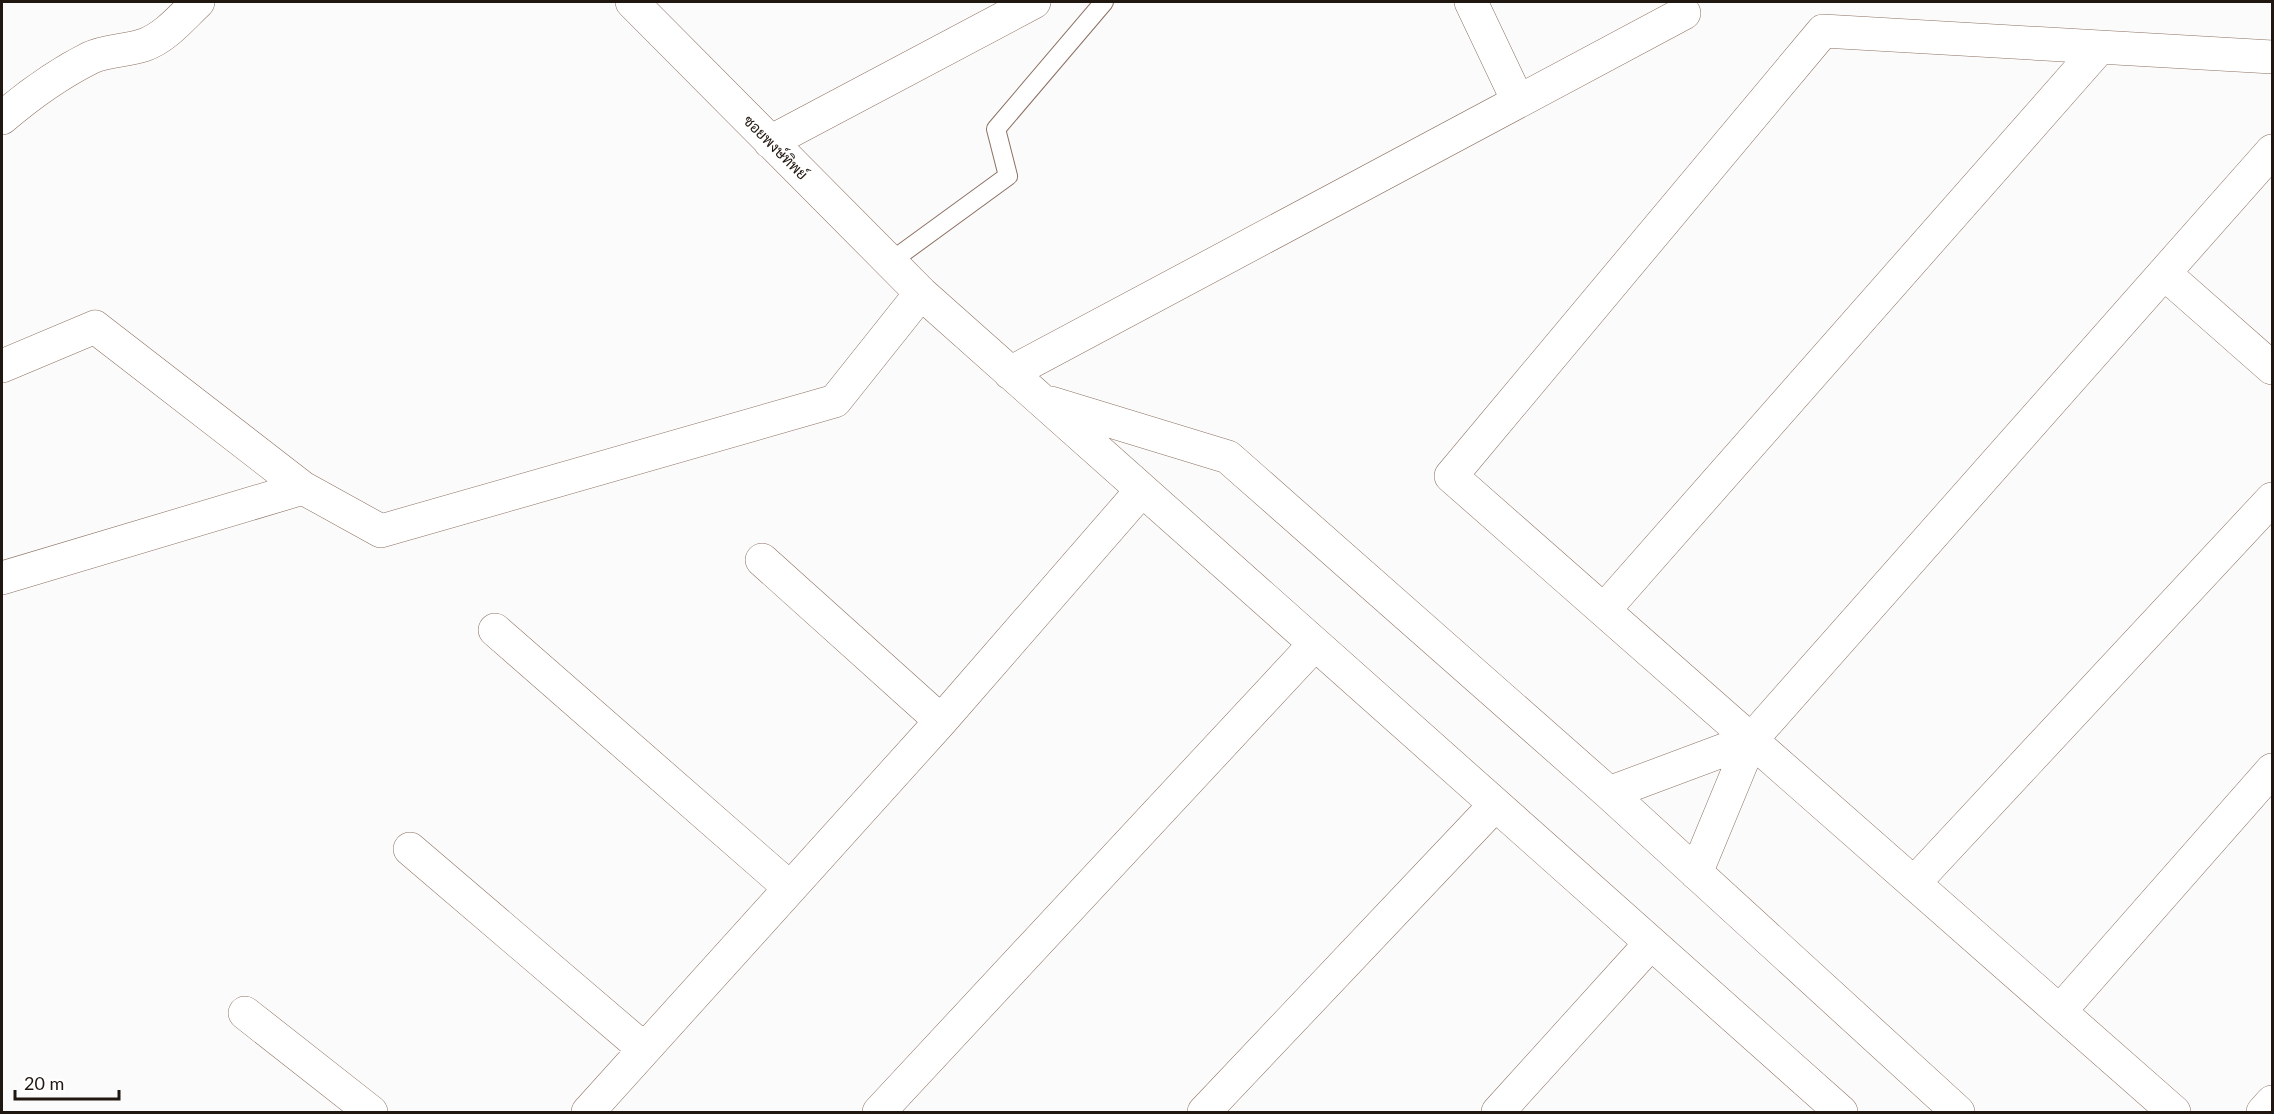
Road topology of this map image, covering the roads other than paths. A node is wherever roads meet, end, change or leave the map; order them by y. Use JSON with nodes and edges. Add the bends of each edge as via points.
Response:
{"nodes":[{"id":1,"x":198,"y":2,"type":"edge"},
{"id":2,"x":632,"y":2,"type":"edge"},
{"id":3,"x":1034,"y":2,"type":"edge"},
{"id":4,"x":1104,"y":2,"type":"edge"},
{"id":5,"x":1471,"y":2,"type":"edge"},
{"id":6,"x":1683,"y":13,"type":"dead end"},
{"id":7,"x":2100,"y":47,"type":"junction"},
{"id":8,"x":2272,"y":57,"type":"edge"},
{"id":9,"x":1518,"y":101,"type":"junction"},
{"id":10,"x":2,"y":118,"type":"edge"},
{"id":11,"x":770,"y":142,"type":"junction"},
{"id":12,"x":2272,"y":151,"type":"edge"},
{"id":13,"x":890,"y":262,"type":"junction"},
{"id":14,"x":2164,"y":273,"type":"junction"},
{"id":15,"x":921,"y":293,"type":"junction"},
{"id":16,"x":2,"y":366,"type":"edge"},
{"id":17,"x":2272,"y":368,"type":"edge"},
{"id":18,"x":1011,"y":373,"type":"junction"},
{"id":19,"x":1041,"y":400,"type":"junction"},
{"id":20,"x":303,"y":488,"type":"junction"},
{"id":21,"x":1142,"y":490,"type":"junction"},
{"id":22,"x":2272,"y":499,"type":"edge"},
{"id":23,"x":762,"y":560,"type":"dead end"},
{"id":24,"x":2,"y":578,"type":"edge"},
{"id":25,"x":1604,"y":610,"type":"junction"},
{"id":26,"x":495,"y":630,"type":"dead end"},
{"id":27,"x":1315,"y":644,"type":"junction"},
{"id":28,"x":941,"y":721,"type":"junction"},
{"id":29,"x":1751,"y":740,"type":"junction"},
{"id":30,"x":2272,"y":770,"type":"edge"},
{"id":31,"x":1609,"y":793,"type":"junction"},
{"id":32,"x":1495,"y":805,"type":"junction"},
{"id":33,"x":410,"y":849,"type":"dead end"},
{"id":34,"x":1696,"y":873,"type":"junction"},
{"id":35,"x":1914,"y":882,"type":"junction"},
{"id":36,"x":790,"y":888,"type":"junction"},
{"id":37,"x":1651,"y":943,"type":"junction"},
{"id":38,"x":2060,"y":1011,"type":"junction"},
{"id":39,"x":245,"y":1013,"type":"dead end"},
{"id":40,"x":644,"y":1049,"type":"junction"},
{"id":41,"x":2272,"y":1102,"type":"edge"},
{"id":42,"x":1823,"y":1107,"type":"edge"},
{"id":43,"x":370,"y":1113,"type":"edge"},
{"id":44,"x":588,"y":1113,"type":"edge"},
{"id":45,"x":879,"y":1113,"type":"edge"},
{"id":46,"x":1204,"y":1113,"type":"edge"},
{"id":47,"x":1498,"y":1113,"type":"edge"},
{"id":48,"x":1958,"y":1113,"type":"edge"},
{"id":49,"x":2174,"y":1113,"type":"edge"},
{"id":50,"x":2262,"y":1113,"type":"edge"}],
"edges":[{"from":1,"to":10,"type":"street","via":[[177,23],[145,44],[93,56],[48,83]]},
{"from":2,"to":11,"type":"street","name":"ซอยพงษ์ทิพย์"},
{"from":3,"to":11,"type":"street"},
{"from":4,"to":13,"type":"lane","via":[[996,129],[1008,176]]},
{"from":5,"to":9,"type":"street"},
{"from":6,"to":9,"type":"street"},
{"from":7,"to":8,"type":"street"},
{"from":7,"to":25,"type":"street"},
{"from":7,"to":25,"type":"street","via":[[1823,31],[1451,476]]},
{"from":9,"to":18,"type":"street"},
{"from":11,"to":13,"type":"street","name":"ซอยพงษ์ทิพย์"},
{"from":12,"to":14,"type":"street"},
{"from":13,"to":15,"type":"street","name":"ซอยพงษ์ทิพย์"},
{"from":14,"to":17,"type":"street"},
{"from":14,"to":29,"type":"street"},
{"from":15,"to":18,"type":"street","name":"ซอยพงษ์ทิพย์"},
{"from":15,"to":20,"type":"street","via":[[835,401],[381,531]]},
{"from":16,"to":20,"type":"street","via":[[95,327]]},
{"from":18,"to":19,"type":"street","name":"ซอยพงษ์ทิพย์"},
{"from":19,"to":21,"type":"street","name":"ซอยพงษ์ทิพย์"},
{"from":19,"to":31,"type":"street","via":[[1228,457]]},
{"from":20,"to":24,"type":"street"},
{"from":21,"to":27,"type":"street","name":"ซอยพงษ์ทิพย์"},
{"from":21,"to":28,"type":"street"},
{"from":22,"to":35,"type":"street"},
{"from":23,"to":28,"type":"street"},
{"from":25,"to":29,"type":"street"},
{"from":26,"to":36,"type":"street"},
{"from":27,"to":32,"type":"street","name":"ซอยพงษ์ทิพย์"},
{"from":27,"to":45,"type":"street"},
{"from":28,"to":36,"type":"street"},
{"from":29,"to":31,"type":"street"},
{"from":29,"to":34,"type":"street"},
{"from":29,"to":35,"type":"street"},
{"from":30,"to":38,"type":"street"},
{"from":31,"to":34,"type":"street"},
{"from":32,"to":37,"type":"street","name":"ซอยพงษ์ทิพย์"},
{"from":32,"to":46,"type":"street"},
{"from":33,"to":40,"type":"street"},
{"from":34,"to":48,"type":"street"},
{"from":35,"to":38,"type":"street"},
{"from":36,"to":40,"type":"street"},
{"from":37,"to":42,"type":"street","name":"ซอยพงษ์ทิพย์"},
{"from":37,"to":47,"type":"street"},
{"from":38,"to":49,"type":"street"},
{"from":39,"to":43,"type":"street"},
{"from":40,"to":44,"type":"street"},
{"from":41,"to":50,"type":"street"}]}
